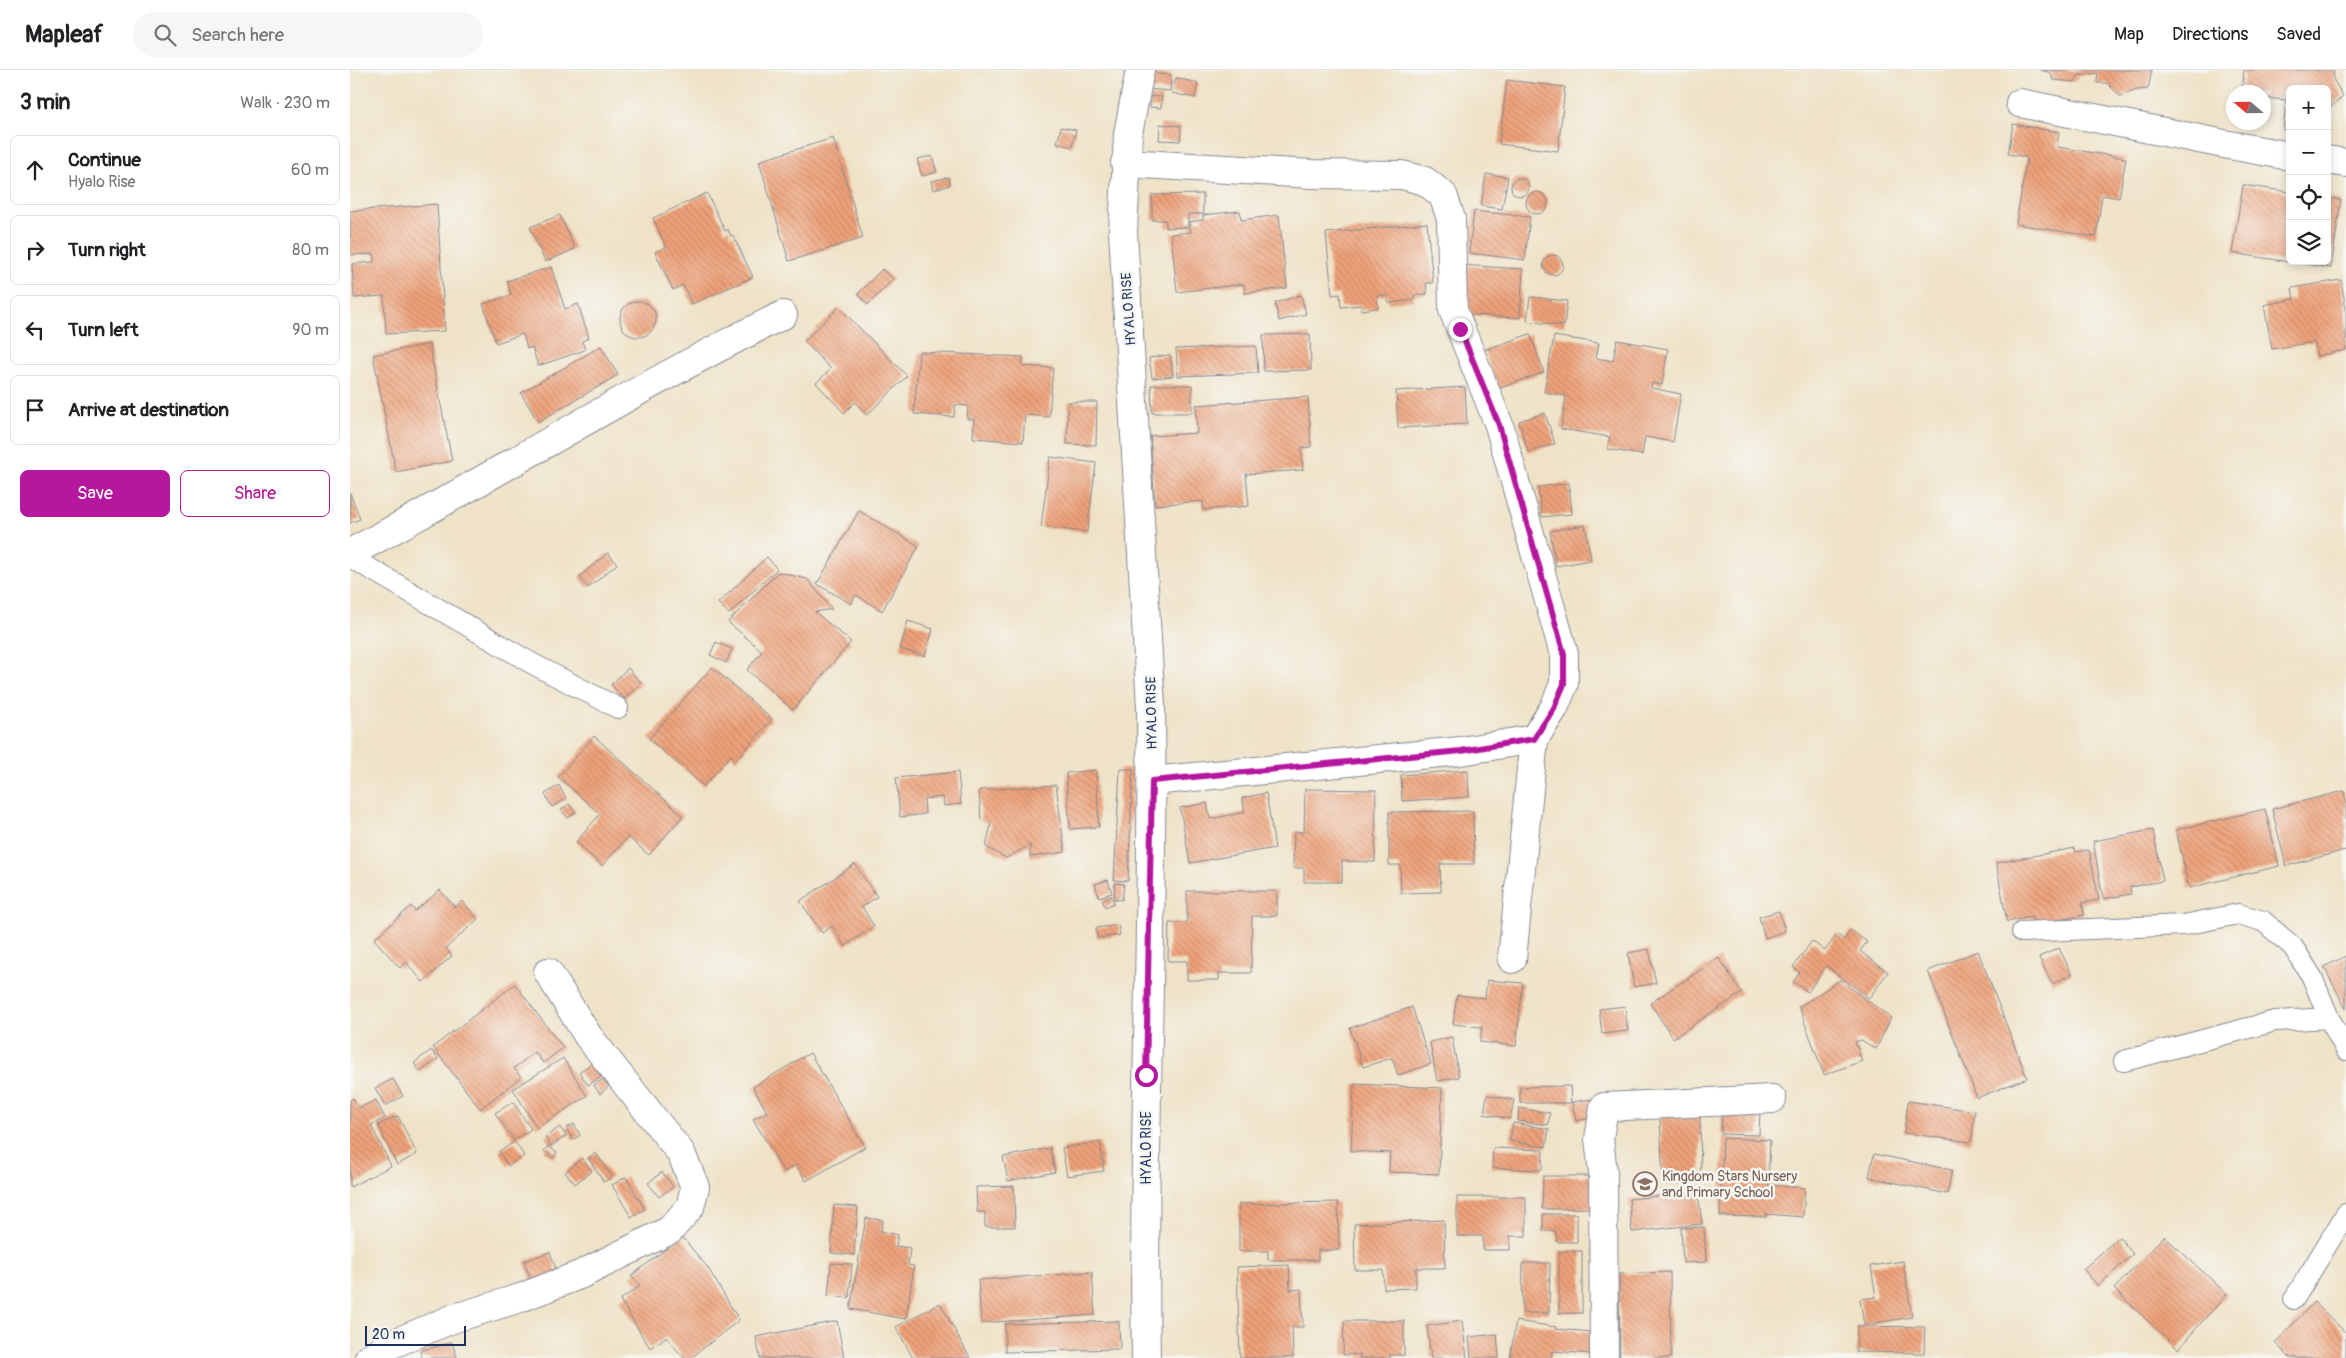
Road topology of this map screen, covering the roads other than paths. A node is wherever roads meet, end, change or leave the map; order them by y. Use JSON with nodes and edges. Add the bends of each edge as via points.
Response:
{"nodes":[{"id":1,"x":1140,"y":70,"type":"edge"},
{"id":2,"x":2020,"y":103,"type":"dead end"},
{"id":3,"x":2286,"y":155,"type":"edge"},
{"id":4,"x":2331,"y":160,"type":"edge"},
{"id":5,"x":2346,"y":162,"type":"edge"},
{"id":6,"x":1125,"y":163,"type":"junction"},
{"id":7,"x":783,"y":315,"type":"dead end"},
{"id":8,"x":350,"y":555,"type":"edge"},
{"id":9,"x":618,"y":708,"type":"dead end"},
{"id":10,"x":1534,"y":739,"type":"junction"},
{"id":11,"x":1152,"y":781,"type":"junction"},
{"id":12,"x":2022,"y":932,"type":"dead end"},
{"id":13,"x":1512,"y":959,"type":"dead end"},
{"id":14,"x":548,"y":972,"type":"dead end"},
{"id":15,"x":2329,"y":1018,"type":"junction"},
{"id":16,"x":2346,"y":1050,"type":"edge"},
{"id":17,"x":2124,"y":1061,"type":"dead end"},
{"id":18,"x":1772,"y":1099,"type":"dead end"},
{"id":19,"x":2346,"y":1214,"type":"edge"},
{"id":20,"x":2294,"y":1299,"type":"dead end"},
{"id":21,"x":369,"y":1358,"type":"edge"},
{"id":22,"x":1146,"y":1358,"type":"edge"},
{"id":23,"x":1604,"y":1358,"type":"edge"}],
"edges":[{"from":1,"to":6,"type":"street","name":"HYALO RISE"},
{"from":2,"to":3,"type":"street"},
{"from":4,"to":5,"type":"street"},
{"from":6,"to":10,"type":"street","via":[[1312,174],[1402,175],[1425,181],[1443,196],[1451,219],[1453,310],[1499,425],[1564,654],[1564,684],[1554,708]]},
{"from":6,"to":11,"type":"street","name":"HYALO RISE","via":[[1123,232],[1150,652]]},
{"from":7,"to":8,"type":"street","via":[[708,352]]},
{"from":8,"to":9,"type":"lane","via":[[533,664]]},
{"from":10,"to":11,"type":"street","via":[[1461,751]]},
{"from":10,"to":13,"type":"street"},
{"from":11,"to":22,"type":"street","name":"HYALO RISE","via":[[1146,1075]]},
{"from":12,"to":15,"type":"lane","via":[[2184,925],[2238,914],[2264,921],[2293,947],[2312,977]]},
{"from":14,"to":21,"type":"street","via":[[588,1036],[681,1153],[695,1187],[690,1207],[670,1230],[582,1274],[452,1319],[390,1345]]},
{"from":15,"to":16,"type":"lane"},
{"from":15,"to":17,"type":"lane","via":[[2275,1021]]},
{"from":18,"to":23,"type":"street","via":[[1604,1107],[1599,1139],[1603,1173]]},
{"from":19,"to":20,"type":"lane"}]}
